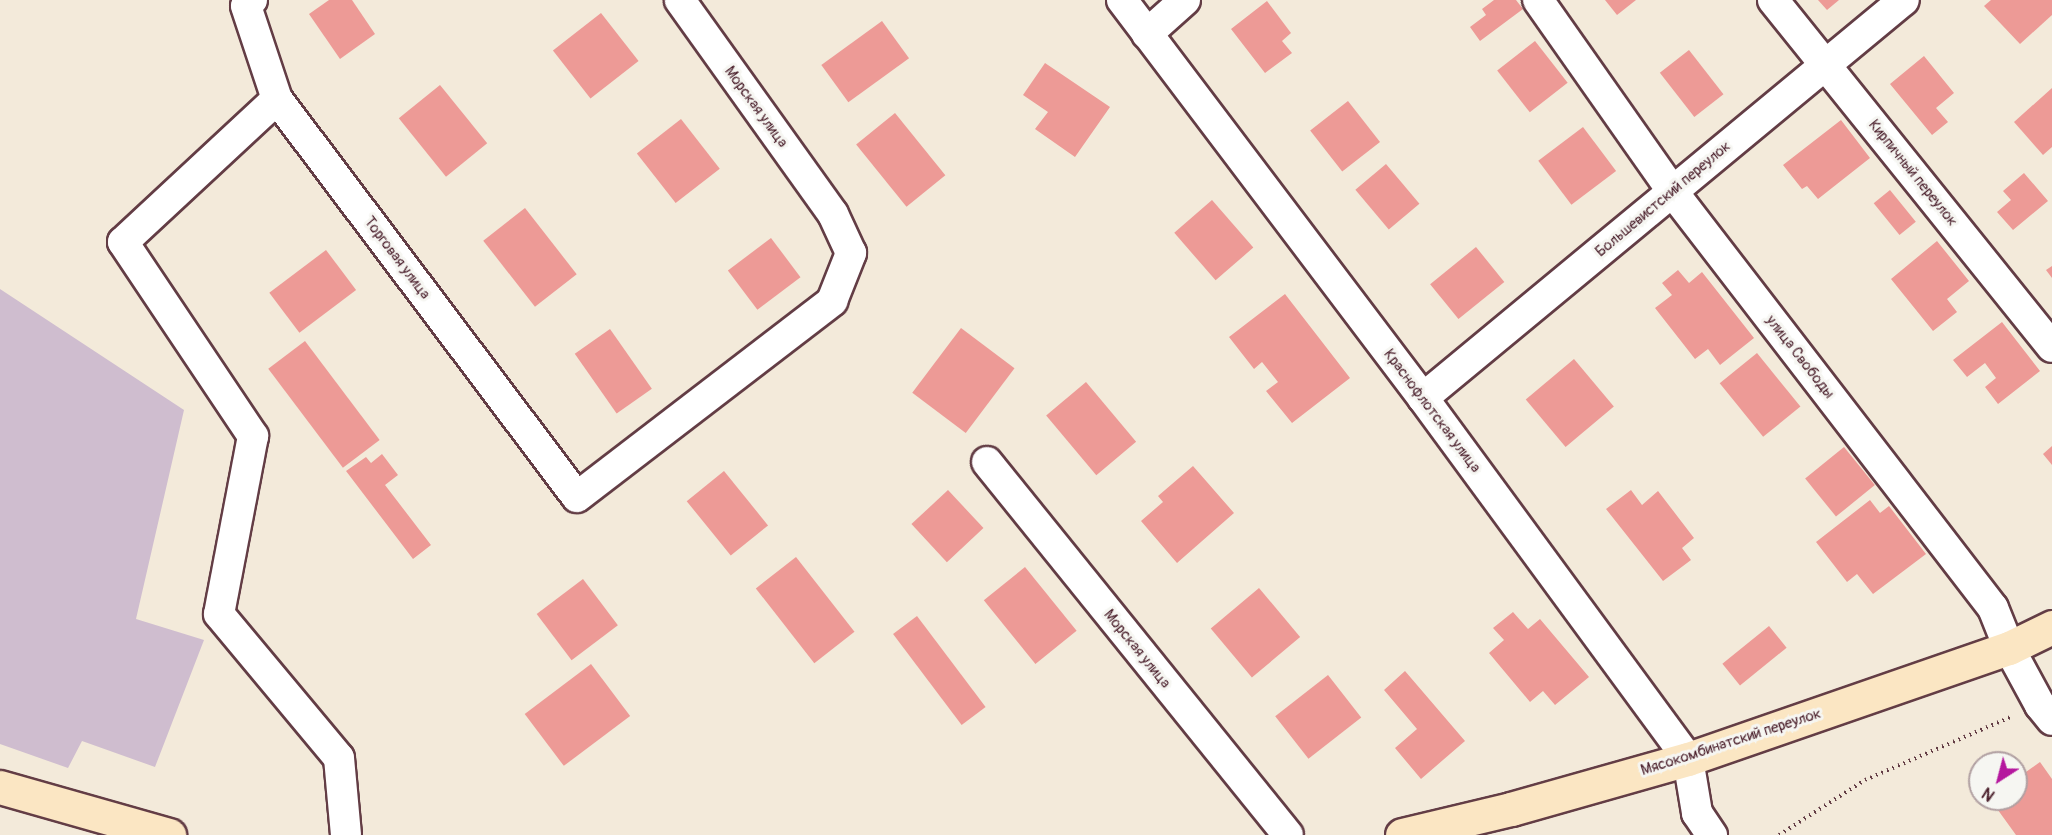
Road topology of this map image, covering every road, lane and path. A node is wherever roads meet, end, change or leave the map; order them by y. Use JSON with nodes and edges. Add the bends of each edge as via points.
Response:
{"nodes":[{"id":1,"x":680,"y":0,"type":"edge"},
{"id":2,"x":1122,"y":0,"type":"edge"},
{"id":3,"x":1185,"y":0,"type":"edge"},
{"id":4,"x":1538,"y":0,"type":"edge"},
{"id":5,"x":1773,"y":0,"type":"edge"},
{"id":6,"x":1904,"y":0,"type":"edge"},
{"id":7,"x":249,"y":3,"type":"edge"},
{"id":8,"x":1147,"y":34,"type":"junction"},
{"id":9,"x":1826,"y":64,"type":"junction"},
{"id":10,"x":277,"y":99,"type":"junction"},
{"id":11,"x":1672,"y":191,"type":"junction"},
{"id":12,"x":2052,"y":347,"type":"edge"},
{"id":13,"x":1423,"y":398,"type":"junction"},
{"id":14,"x":987,"y":462,"type":"dead end"},
{"id":15,"x":577,"y":496,"type":"joint"},
{"id":16,"x":2052,"y":627,"type":"edge"},
{"id":17,"x":2009,"y":648,"type":"junction"},
{"id":18,"x":2046,"y":712,"type":"edge"},
{"id":19,"x":1688,"y":759,"type":"junction"},
{"id":20,"x":0,"y":787,"type":"edge"},
{"id":21,"x":1700,"y":828,"type":"edge"},
{"id":22,"x":169,"y":835,"type":"edge"},
{"id":23,"x":346,"y":835,"type":"edge"},
{"id":24,"x":1288,"y":835,"type":"edge"},
{"id":25,"x":1402,"y":835,"type":"edge"},
{"id":26,"x":1779,"y":835,"type":"edge"}],
"edges":[{"from":1,"to":15,"type":"street","name":"Морская улица","via":[[833,214],[851,253],[832,302]]},
{"from":2,"to":8,"type":"street","name":"Краснофлотская улица"},
{"from":3,"to":8,"type":"street"},
{"from":4,"to":11,"type":"street","name":"улица Свободы"},
{"from":5,"to":9,"type":"street","name":"Кирпичный переулок"},
{"from":6,"to":9,"type":"street","name":"Большевистский переулок"},
{"from":7,"to":10,"type":"street","name":"Торговая улица"},
{"from":8,"to":13,"type":"street","name":"Краснофлотская улица"},
{"from":9,"to":11,"type":"street","name":"Большевистский переулок"},
{"from":9,"to":12,"type":"street","name":"Кирпичный переулок"},
{"from":10,"to":15,"type":"street","name":"Торговая улица"},
{"from":10,"to":23,"type":"street","via":[[123,242],[253,436],[219,614],[339,758]]},
{"from":11,"to":13,"type":"street","name":"Большевистский переулок"},
{"from":11,"to":17,"type":"street","name":"улица Свободы","via":[[1993,608]]},
{"from":13,"to":19,"type":"street","name":"Краснофлотская улица"},
{"from":14,"to":24,"type":"street","name":"Морская улица"},
{"from":16,"to":17,"type":"main road","name":"Мясокомбинатский переулок"},
{"from":17,"to":18,"type":"street","name":"улица Свободы"},
{"from":17,"to":19,"type":"main road","name":"Мясокомбинатский переулок"},
{"from":18,"to":26,"type":"path","via":[[1865,780]]},
{"from":19,"to":21,"type":"street","name":"Краснофлотская улица"},
{"from":19,"to":25,"type":"main road","name":"Мясокомбинатский переулок"},
{"from":20,"to":22,"type":"main road"}]}
